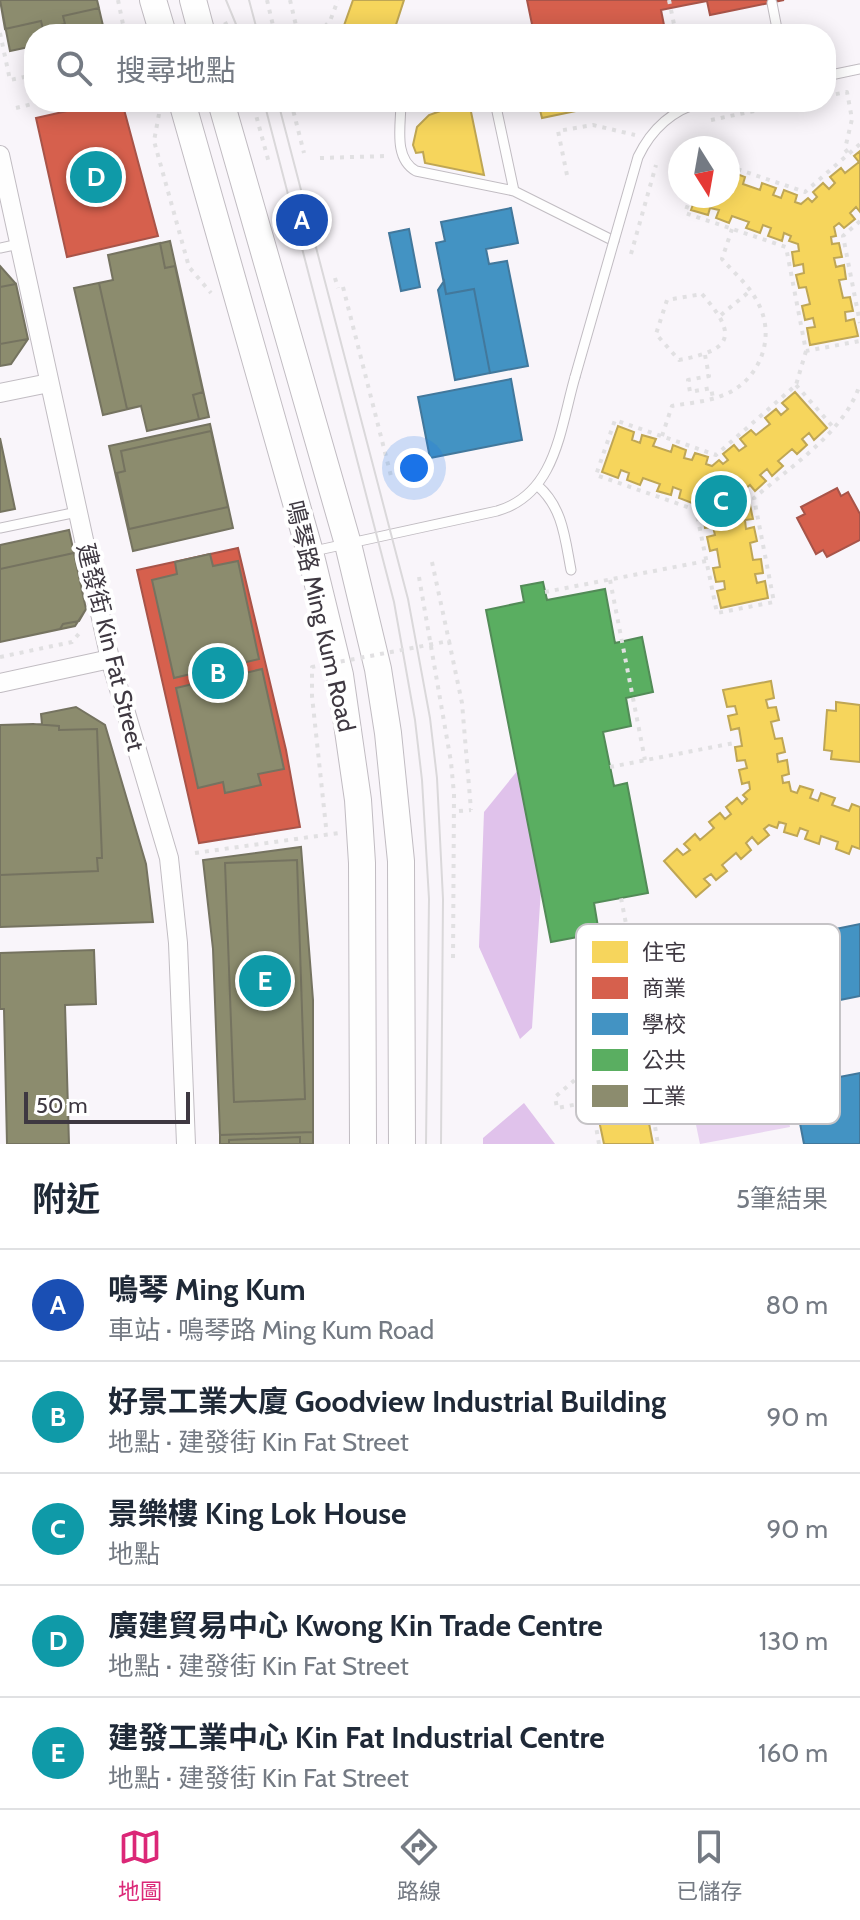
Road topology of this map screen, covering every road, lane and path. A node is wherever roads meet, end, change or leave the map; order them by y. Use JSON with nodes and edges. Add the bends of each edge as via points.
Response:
{"nodes":[{"id":1,"x":118,"y":0,"type":"edge"},
{"id":2,"x":153,"y":0,"type":"edge"},
{"id":3,"x":193,"y":0,"type":"edge"},
{"id":4,"x":267,"y":0,"type":"edge"},
{"id":5,"x":290,"y":0,"type":"edge"},
{"id":6,"x":338,"y":0,"type":"edge"},
{"id":7,"x":669,"y":0,"type":"edge"},
{"id":8,"x":772,"y":3,"type":"dead end"},
{"id":9,"x":123,"y":24,"type":"edge"},
{"id":10,"x":160,"y":24,"type":"edge"},
{"id":11,"x":199,"y":24,"type":"edge"},
{"id":12,"x":273,"y":24,"type":"edge"},
{"id":13,"x":296,"y":24,"type":"edge"},
{"id":14,"x":327,"y":24,"type":"edge"},
{"id":15,"x":674,"y":24,"type":"edge"},
{"id":16,"x":776,"y":24,"type":"edge"},
{"id":17,"x":0,"y":33,"type":"edge"},
{"id":18,"x":860,"y":69,"type":"edge"},
{"id":19,"x":836,"y":74,"type":"edge"},
{"id":20,"x":24,"y":77,"type":"edge"},
{"id":21,"x":836,"y":94,"type":"edge"},
{"id":22,"x":24,"y":106,"type":"edge"},
{"id":23,"x":16,"y":108,"type":"dead end"},
{"id":24,"x":160,"y":112,"type":"edge"},
{"id":25,"x":185,"y":112,"type":"edge"},
{"id":26,"x":224,"y":112,"type":"edge"},
{"id":27,"x":257,"y":112,"type":"edge"},
{"id":28,"x":294,"y":112,"type":"edge"},
{"id":29,"x":401,"y":112,"type":"edge"},
{"id":30,"x":497,"y":112,"type":"edge"},
{"id":31,"x":677,"y":112,"type":"edge"},
{"id":32,"x":749,"y":112,"type":"edge"},
{"id":33,"x":711,"y":120,"type":"dead end"},
{"id":34,"x":647,"y":138,"type":"dead end"},
{"id":35,"x":860,"y":144,"type":"edge"},
{"id":36,"x":304,"y":153,"type":"dead end"},
{"id":37,"x":849,"y":154,"type":"junction"},
{"id":38,"x":0,"y":155,"type":"edge"},
{"id":39,"x":387,"y":156,"type":"dead end"},
{"id":40,"x":320,"y":158,"type":"dead end"},
{"id":41,"x":269,"y":163,"type":"dead end"},
{"id":42,"x":656,"y":165,"type":"dead end"},
{"id":43,"x":740,"y":170,"type":"edge"},
{"id":44,"x":567,"y":175,"type":"dead end"},
{"id":45,"x":514,"y":191,"type":"junction"},
{"id":46,"x":687,"y":208,"type":"edge"},
{"id":47,"x":860,"y":221,"type":"edge"},
{"id":48,"x":732,"y":229,"type":"junction"},
{"id":49,"x":614,"y":241,"type":"junction"},
{"id":50,"x":19,"y":244,"type":"junction"},
{"id":51,"x":0,"y":248,"type":"edge"},
{"id":52,"x":631,"y":254,"type":"dead end"},
{"id":53,"x":335,"y":278,"type":"dead end"},
{"id":54,"x":750,"y":291,"type":"junction"},
{"id":55,"x":215,"y":298,"type":"dead end"},
{"id":56,"x":721,"y":315,"type":"junction"},
{"id":57,"x":860,"y":323,"type":"edge"},
{"id":58,"x":860,"y":341,"type":"edge"},
{"id":59,"x":806,"y":351,"type":"junction"},
{"id":60,"x":705,"y":355,"type":"junction"},
{"id":61,"x":49,"y":383,"type":"junction"},
{"id":62,"x":860,"y":384,"type":"edge"},
{"id":63,"x":796,"y":385,"type":"junction"},
{"id":64,"x":0,"y":393,"type":"edge"},
{"id":65,"x":713,"y":398,"type":"junction"},
{"id":66,"x":834,"y":428,"type":"junction"},
{"id":67,"x":662,"y":436,"type":"junction"},
{"id":68,"x":392,"y":480,"type":"dead end"},
{"id":69,"x":538,"y":486,"type":"junction"},
{"id":70,"x":77,"y":512,"type":"junction"},
{"id":71,"x":0,"y":528,"type":"edge"},
{"id":72,"x":348,"y":544,"type":"junction"},
{"id":73,"x":310,"y":552,"type":"junction"},
{"id":74,"x":711,"y":560,"type":"dead end"},
{"id":75,"x":432,"y":562,"type":"dead end"},
{"id":76,"x":571,"y":570,"type":"dead end"},
{"id":77,"x":419,"y":577,"type":"dead end"},
{"id":78,"x":610,"y":580,"type":"junction"},
{"id":79,"x":545,"y":592,"type":"dead end"},
{"id":80,"x":85,"y":627,"type":"dead end"},
{"id":81,"x":449,"y":641,"type":"junction"},
{"id":82,"x":0,"y":657,"type":"edge"},
{"id":83,"x":110,"y":659,"type":"junction"},
{"id":84,"x":317,"y":664,"type":"dead end"},
{"id":85,"x":320,"y":678,"type":"dead end"},
{"id":86,"x":0,"y":683,"type":"edge"},
{"id":87,"x":734,"y":743,"type":"dead end"},
{"id":88,"x":645,"y":760,"type":"junction"},
{"id":89,"x":610,"y":767,"type":"dead end"},
{"id":90,"x":459,"y":811,"type":"dead end"},
{"id":91,"x":344,"y":833,"type":"dead end"},
{"id":92,"x":326,"y":835,"type":"junction"},
{"id":93,"x":195,"y":853,"type":"dead end"},
{"id":94,"x":621,"y":898,"type":"dead end"},
{"id":95,"x":626,"y":924,"type":"edge"},
{"id":96,"x":453,"y":964,"type":"dead end"},
{"id":97,"x":576,"y":1079,"type":"edge"},
{"id":98,"x":576,"y":1104,"type":"edge"},
{"id":99,"x":596,"y":1124,"type":"edge"},
{"id":100,"x":654,"y":1124,"type":"edge"},
{"id":101,"x":186,"y":1144,"type":"edge"},
{"id":102,"x":363,"y":1144,"type":"edge"},
{"id":103,"x":402,"y":1144,"type":"edge"},
{"id":104,"x":599,"y":1144,"type":"edge"},
{"id":105,"x":658,"y":1144,"type":"edge"}],
"edges":[{"from":1,"to":9,"type":"path"},
{"from":2,"to":10,"type":"main road"},
{"from":3,"to":11,"type":"main road"},
{"from":4,"to":12,"type":"path"},
{"from":5,"to":13,"type":"path"},
{"from":6,"to":14,"type":"path"},
{"from":7,"to":15,"type":"path"},
{"from":8,"to":16,"type":"lane"},
{"from":17,"to":20,"type":"path","via":[[10,80]]},
{"from":18,"to":19,"type":"lane"},
{"from":21,"to":37,"type":"path","via":[[847,92],[852,119],[845,149]]},
{"from":22,"to":23,"type":"path"},
{"from":24,"to":55,"type":"path","via":[[154,141],[189,267]]},
{"from":25,"to":73,"type":"main road","name":"鳴琴路 Ming Kum Road"},
{"from":26,"to":72,"type":"main road","name":"鳴琴路 Ming Kum Road"},
{"from":27,"to":41,"type":"path"},
{"from":28,"to":36,"type":"path"},
{"from":29,"to":45,"type":"lane","via":[[401,155],[410,167]]},
{"from":30,"to":45,"type":"lane"},
{"from":31,"to":49,"type":"lane","bridge":true,"via":[[638,157]]},
{"from":32,"to":33,"type":"path"},
{"from":34,"to":44,"type":"path","via":[[593,125],[558,131]]},
{"from":35,"to":37,"type":"path"},
{"from":37,"to":43,"type":"path","via":[[805,192]]},
{"from":38,"to":50,"type":"street","name":"建發街 Kin Fat Street"},
{"from":39,"to":40,"type":"path"},
{"from":42,"to":52,"type":"path"},
{"from":45,"to":49,"type":"lane"},
{"from":46,"to":48,"type":"path","via":[[685,213]]},
{"from":47,"to":57,"type":"path","via":[[843,236]]},
{"from":48,"to":54,"type":"path","via":[[722,259]]},
{"from":48,"to":59,"type":"path","via":[[786,247]]},
{"from":49,"to":69,"type":"lane","bridge":true,"via":[[549,466]]},
{"from":50,"to":51,"type":"lane"},
{"from":50,"to":61,"type":"street","name":"建發街 Kin Fat Street"},
{"from":53,"to":68,"type":"path"},
{"from":54,"to":56,"type":"path"},
{"from":54,"to":65,"type":"path","via":[[766,331],[761,359],[744,383]]},
{"from":56,"to":60,"type":"path","via":[[724,340]]},
{"from":56,"to":60,"type":"path","via":[[702,294],[667,300],[656,334],[679,360]]},
{"from":58,"to":59,"type":"path"},
{"from":59,"to":63,"type":"path"},
{"from":60,"to":65,"type":"path","via":[[709,376],[688,380],[690,392],[711,388]]},
{"from":61,"to":64,"type":"street"},
{"from":61,"to":70,"type":"street","name":"建發街 Kin Fat Street"},
{"from":62,"to":66,"type":"path"},
{"from":63,"to":66,"type":"path"},
{"from":63,"to":67,"type":"path","via":[[716,455]]},
{"from":65,"to":67,"type":"path","via":[[672,406]]},
{"from":66,"to":67,"type":"path","via":[[754,498],[774,602],[717,613],[696,510],[596,475],[615,420]]},
{"from":69,"to":72,"type":"lane","via":[[509,507]]},
{"from":69,"to":76,"type":"lane","via":[[558,511]]},
{"from":70,"to":71,"type":"lane"},
{"from":70,"to":83,"type":"street","name":"建發街 Kin Fat Street"},
{"from":72,"to":73,"type":"lane"},
{"from":72,"to":103,"type":"main road","name":"鳴琴路 Ming Kum Road","via":[[378,669],[396,797]]},
{"from":73,"to":102,"type":"main road","name":"鳴琴路 Ming Kum Road","via":[[340,675],[358,800],[364,927]]},
{"from":74,"to":78,"type":"path","bridge":true},
{"from":75,"to":81,"type":"path"},
{"from":77,"to":96,"type":"path","via":[[454,794]]},
{"from":78,"to":79,"type":"path","bridge":true},
{"from":78,"to":88,"type":"path"},
{"from":80,"to":82,"type":"path","via":[[72,642]]},
{"from":81,"to":90,"type":"path","bridge":true,"via":[[462,703],[471,810]]},
{"from":81,"to":92,"type":"path","bridge":true,"via":[[312,667]]},
{"from":83,"to":86,"type":"street"},
{"from":83,"to":101,"type":"street","name":"建發街 Kin Fat Street","via":[[169,858]]},
{"from":84,"to":85,"type":"path"},
{"from":87,"to":88,"type":"path"},
{"from":88,"to":89,"type":"path"},
{"from":91,"to":92,"type":"path"},
{"from":92,"to":93,"type":"path"},
{"from":94,"to":95,"type":"path","bridge":true},
{"from":97,"to":98,"type":"path","bridge":true,"via":[[555,1097],[557,1108]]},
{"from":99,"to":104,"type":"path"},
{"from":100,"to":105,"type":"path"}]}
